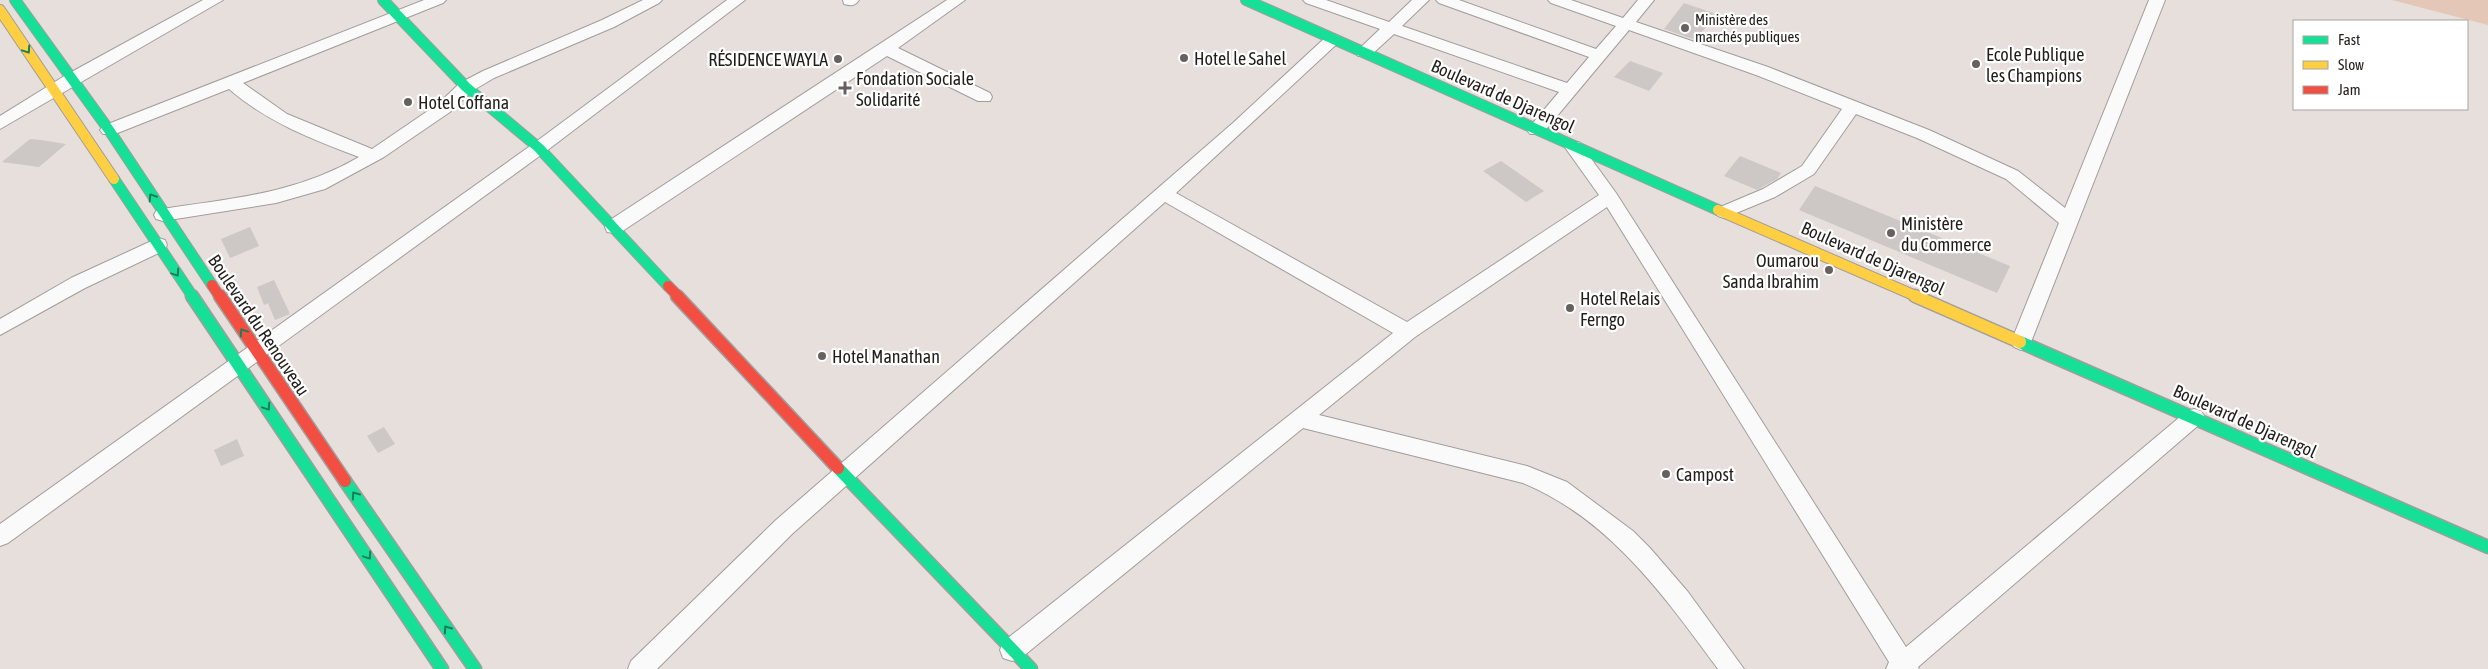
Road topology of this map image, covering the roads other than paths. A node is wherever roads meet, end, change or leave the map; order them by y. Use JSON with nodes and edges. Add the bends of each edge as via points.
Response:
{"nodes":[{"id":1,"x":16,"y":0,"type":"edge"},
{"id":2,"x":215,"y":0,"type":"edge"},
{"id":3,"x":383,"y":0,"type":"edge"},
{"id":4,"x":438,"y":0,"type":"edge"},
{"id":5,"x":654,"y":0,"type":"edge"},
{"id":6,"x":737,"y":0,"type":"edge"},
{"id":7,"x":957,"y":0,"type":"edge"},
{"id":8,"x":1246,"y":0,"type":"edge"},
{"id":9,"x":1311,"y":0,"type":"edge"},
{"id":10,"x":1420,"y":0,"type":"edge"},
{"id":11,"x":1444,"y":0,"type":"edge"},
{"id":12,"x":1556,"y":0,"type":"edge"},
{"id":13,"x":1646,"y":0,"type":"edge"},
{"id":14,"x":2157,"y":0,"type":"edge"},
{"id":15,"x":0,"y":10,"type":"edge"},
{"id":16,"x":399,"y":16,"type":"junction"},
{"id":17,"x":1625,"y":24,"type":"junction"},
{"id":18,"x":1393,"y":27,"type":"junction"},
{"id":19,"x":1334,"y":39,"type":"junction"},
{"id":20,"x":886,"y":49,"type":"junction"},
{"id":21,"x":1364,"y":53,"type":"junction"},
{"id":22,"x":1598,"y":55,"type":"junction"},
{"id":23,"x":72,"y":79,"type":"junction"},
{"id":24,"x":233,"y":83,"type":"junction"},
{"id":25,"x":466,"y":88,"type":"junction"},
{"id":26,"x":54,"y":90,"type":"junction"},
{"id":27,"x":1570,"y":90,"type":"junction"},
{"id":28,"x":984,"y":97,"type":"dead end"},
{"id":29,"x":1853,"y":106,"type":"junction"},
{"id":30,"x":0,"y":124,"type":"edge"},
{"id":31,"x":109,"y":130,"type":"junction"},
{"id":32,"x":1536,"y":130,"type":"junction"},
{"id":33,"x":1573,"y":146,"type":"junction"},
{"id":34,"x":539,"y":148,"type":"junction"},
{"id":35,"x":373,"y":156,"type":"junction"},
{"id":36,"x":1162,"y":193,"type":"junction"},
{"id":37,"x":1610,"y":197,"type":"junction"},
{"id":38,"x":1724,"y":212,"type":"junction"},
{"id":39,"x":163,"y":215,"type":"junction"},
{"id":40,"x":2069,"y":221,"type":"junction"},
{"id":41,"x":614,"y":227,"type":"junction"},
{"id":42,"x":158,"y":245,"type":"junction"},
{"id":43,"x":0,"y":328,"type":"edge"},
{"id":44,"x":1408,"y":332,"type":"junction"},
{"id":45,"x":2021,"y":342,"type":"junction"},
{"id":46,"x":256,"y":351,"type":"junction"},
{"id":47,"x":237,"y":364,"type":"junction"},
{"id":48,"x":2194,"y":417,"type":"junction"},
{"id":49,"x":1300,"y":419,"type":"junction"},
{"id":50,"x":844,"y":475,"type":"junction"},
{"id":51,"x":0,"y":536,"type":"edge"},
{"id":52,"x":2488,"y":548,"type":"edge"},
{"id":53,"x":1012,"y":650,"type":"junction"},
{"id":54,"x":1903,"y":668,"type":"edge"},
{"id":55,"x":442,"y":669,"type":"edge"},
{"id":56,"x":475,"y":669,"type":"edge"},
{"id":57,"x":640,"y":669,"type":"edge"},
{"id":58,"x":1031,"y":669,"type":"edge"},
{"id":59,"x":1732,"y":669,"type":"edge"}],
"edges":[{"from":1,"to":23,"type":"main road","name":"Boulevard du Renouveau"},
{"from":2,"to":23,"type":"street"},
{"from":3,"to":16,"type":"main road"},
{"from":4,"to":16,"type":"street"},
{"from":5,"to":25,"type":"street","via":[[623,18],[551,44]]},
{"from":6,"to":34,"type":"street"},
{"from":7,"to":20,"type":"street"},
{"from":8,"to":19,"type":"main road","name":"Boulevard de Djarengol"},
{"from":9,"to":18,"type":"street"},
{"from":10,"to":18,"type":"street"},
{"from":11,"to":22,"type":"street"},
{"from":12,"to":17,"type":"street"},
{"from":13,"to":17,"type":"street"},
{"from":14,"to":40,"type":"street"},
{"from":15,"to":26,"type":"main road","one_way":true},
{"from":16,"to":24,"type":"street"},
{"from":16,"to":25,"type":"main road"},
{"from":17,"to":22,"type":"street"},
{"from":17,"to":29,"type":"street"},
{"from":18,"to":21,"type":"street"},
{"from":18,"to":27,"type":"street"},
{"from":19,"to":21,"type":"main road","name":"Boulevard de Djarengol"},
{"from":19,"to":36,"type":"street"},
{"from":20,"to":28,"type":"street"},
{"from":20,"to":41,"type":"street"},
{"from":21,"to":32,"type":"main road","name":"Boulevard de Djarengol"},
{"from":22,"to":27,"type":"street"},
{"from":23,"to":26,"type":"street"},
{"from":23,"to":31,"type":"main road","name":"Boulevard du Renouveau"},
{"from":24,"to":31,"type":"street"},
{"from":24,"to":35,"type":"street","via":[[251,101],[280,119]]},
{"from":25,"to":34,"type":"main road"},
{"from":25,"to":35,"type":"street","via":[[453,102]]},
{"from":26,"to":30,"type":"street"},
{"from":26,"to":42,"type":"main road"},
{"from":27,"to":32,"type":"street"},
{"from":29,"to":38,"type":"street","via":[[1808,170],[1769,193]]},
{"from":29,"to":40,"type":"street","via":[[2012,175]]},
{"from":39,"to":31,"type":"main road","name":"Boulevard du Renouveau","one_way":true},
{"from":32,"to":33,"type":"main road","name":"Boulevard de Djarengol"},
{"from":33,"to":37,"type":"street"},
{"from":33,"to":38,"type":"main road","name":"Boulevard de Djarengol"},
{"from":34,"to":41,"type":"main road"},
{"from":34,"to":46,"type":"street"},
{"from":35,"to":39,"type":"street","via":[[335,178],[302,189]]},
{"from":36,"to":44,"type":"street"},
{"from":36,"to":50,"type":"street"},
{"from":37,"to":44,"type":"street"},
{"from":37,"to":54,"type":"street"},
{"from":38,"to":45,"type":"main road","name":"Boulevard de Djarengol"},
{"from":46,"to":39,"type":"main road","name":"Boulevard du Renouveau","one_way":true},
{"from":40,"to":45,"type":"street"},
{"from":41,"to":50,"type":"main road"},
{"from":42,"to":43,"type":"street","via":[[78,283]]},
{"from":42,"to":47,"type":"main road","one_way":true},
{"from":44,"to":49,"type":"street"},
{"from":45,"to":48,"type":"main road","name":"Boulevard de Djarengol"},
{"from":46,"to":47,"type":"street"},
{"from":56,"to":46,"type":"main road","name":"Boulevard du Renouveau","one_way":true},
{"from":47,"to":51,"type":"street"},
{"from":47,"to":55,"type":"main road","one_way":true},
{"from":48,"to":52,"type":"main road","name":"Boulevard de Djarengol"},
{"from":48,"to":54,"type":"street"},
{"from":49,"to":53,"type":"street"},
{"from":49,"to":59,"type":"street","via":[[1527,475],[1558,488],[1642,554]]},
{"from":50,"to":53,"type":"main road"},
{"from":50,"to":57,"type":"street","via":[[784,527]]},
{"from":53,"to":58,"type":"main road"}]}
